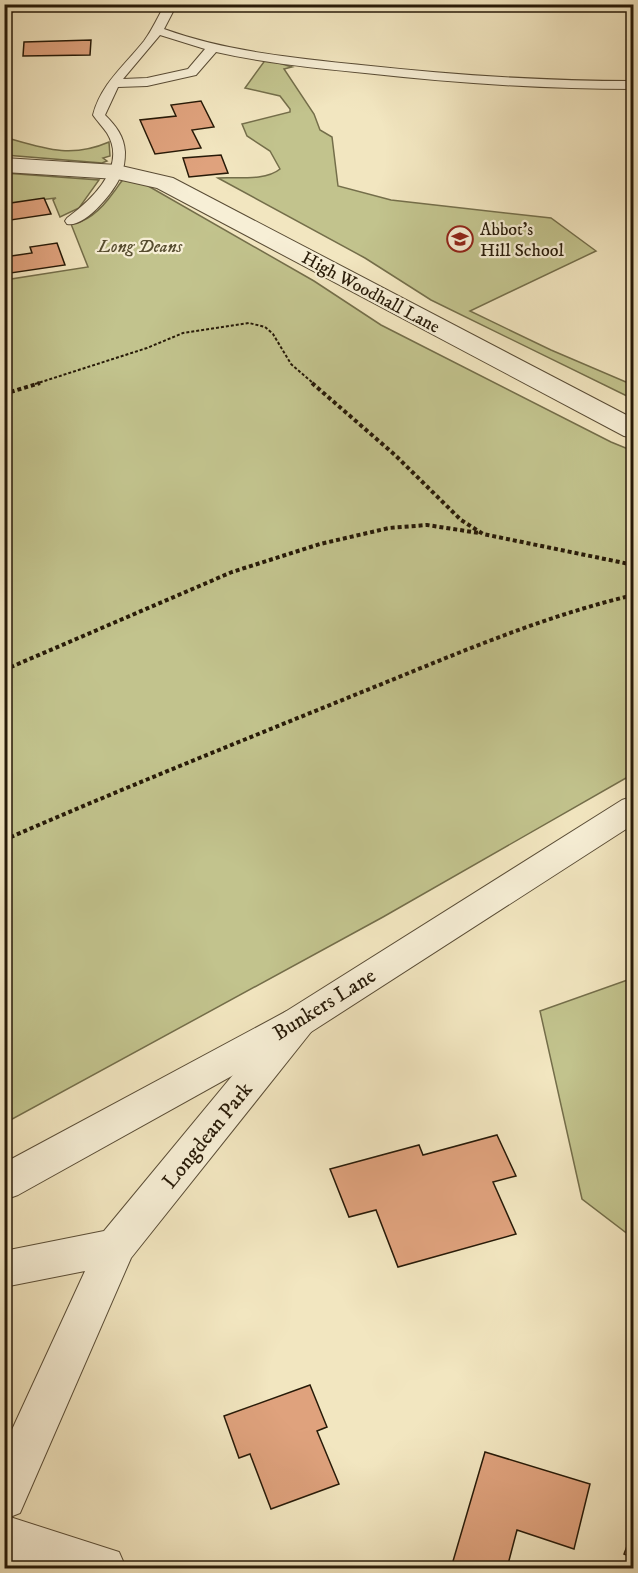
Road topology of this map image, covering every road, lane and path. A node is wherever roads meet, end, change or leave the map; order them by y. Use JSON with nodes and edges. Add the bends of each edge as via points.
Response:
{"nodes":[{"id":1,"x":171,"y":4,"type":"edge"},
{"id":2,"x":157,"y":30,"type":"junction"},
{"id":3,"x":213,"y":48,"type":"junction"},
{"id":4,"x":114,"y":83,"type":"junction"},
{"id":5,"x":633,"y":85,"type":"edge"},
{"id":6,"x":4,"y":165,"type":"edge"},
{"id":7,"x":110,"y":172,"type":"junction"},
{"id":8,"x":72,"y":221,"type":"dead end"},
{"id":9,"x":4,"y":394,"type":"edge"},
{"id":10,"x":633,"y":430,"type":"edge"},
{"id":11,"x":483,"y":534,"type":"junction"},
{"id":12,"x":633,"y":565,"type":"edge"},
{"id":13,"x":633,"y":594,"type":"edge"},
{"id":14,"x":4,"y":670,"type":"edge"},
{"id":15,"x":633,"y":808,"type":"edge"},
{"id":16,"x":4,"y":834,"type":"edge"},
{"id":17,"x":11,"y":837,"type":"junction"},
{"id":18,"x":4,"y":840,"type":"edge"},
{"id":19,"x":298,"y":1022,"type":"junction"},
{"id":20,"x":4,"y":1183,"type":"edge"},
{"id":21,"x":116,"y":1247,"type":"junction"},
{"id":22,"x":4,"y":1269,"type":"edge"},
{"id":23,"x":4,"y":1498,"type":"edge"},
{"id":24,"x":4,"y":1538,"type":"edge"},
{"id":25,"x":103,"y":1569,"type":"edge"}],
"edges":[{"from":1,"to":2,"type":"lane"},
{"from":2,"to":3,"type":"lane"},
{"from":2,"to":4,"type":"lane"},
{"from":3,"to":4,"type":"lane","via":[[192,72],[147,82]]},
{"from":3,"to":5,"type":"lane","via":[[291,62],[402,74],[586,86]]},
{"from":4,"to":7,"type":"lane","via":[[99,115],[116,136]]},
{"from":6,"to":7,"type":"street","name":"High Woodhall Lane"},
{"from":7,"to":8,"type":"lane","via":[[99,202]]},
{"from":7,"to":10,"type":"street","name":"High Woodhall Lane","via":[[165,183]]},
{"from":9,"to":11,"type":"path","via":[[183,333],[249,323],[266,327],[291,364],[395,455],[461,520]]},
{"from":11,"to":12,"type":"path"},
{"from":11,"to":14,"type":"path","via":[[417,526],[389,528],[320,544],[232,572]]},
{"from":13,"to":17,"type":"path","via":[[469,649]]},
{"from":15,"to":19,"type":"street","name":"Bunkers Lane"},
{"from":16,"to":17,"type":"path"},
{"from":17,"to":18,"type":"path"},
{"from":19,"to":20,"type":"street","name":"Bunkers Lane"},
{"from":19,"to":21,"type":"street","name":"Longdean Park"},
{"from":21,"to":22,"type":"street"},
{"from":21,"to":23,"type":"street","name":"Longdean Park"},
{"from":24,"to":25,"type":"street"}]}
